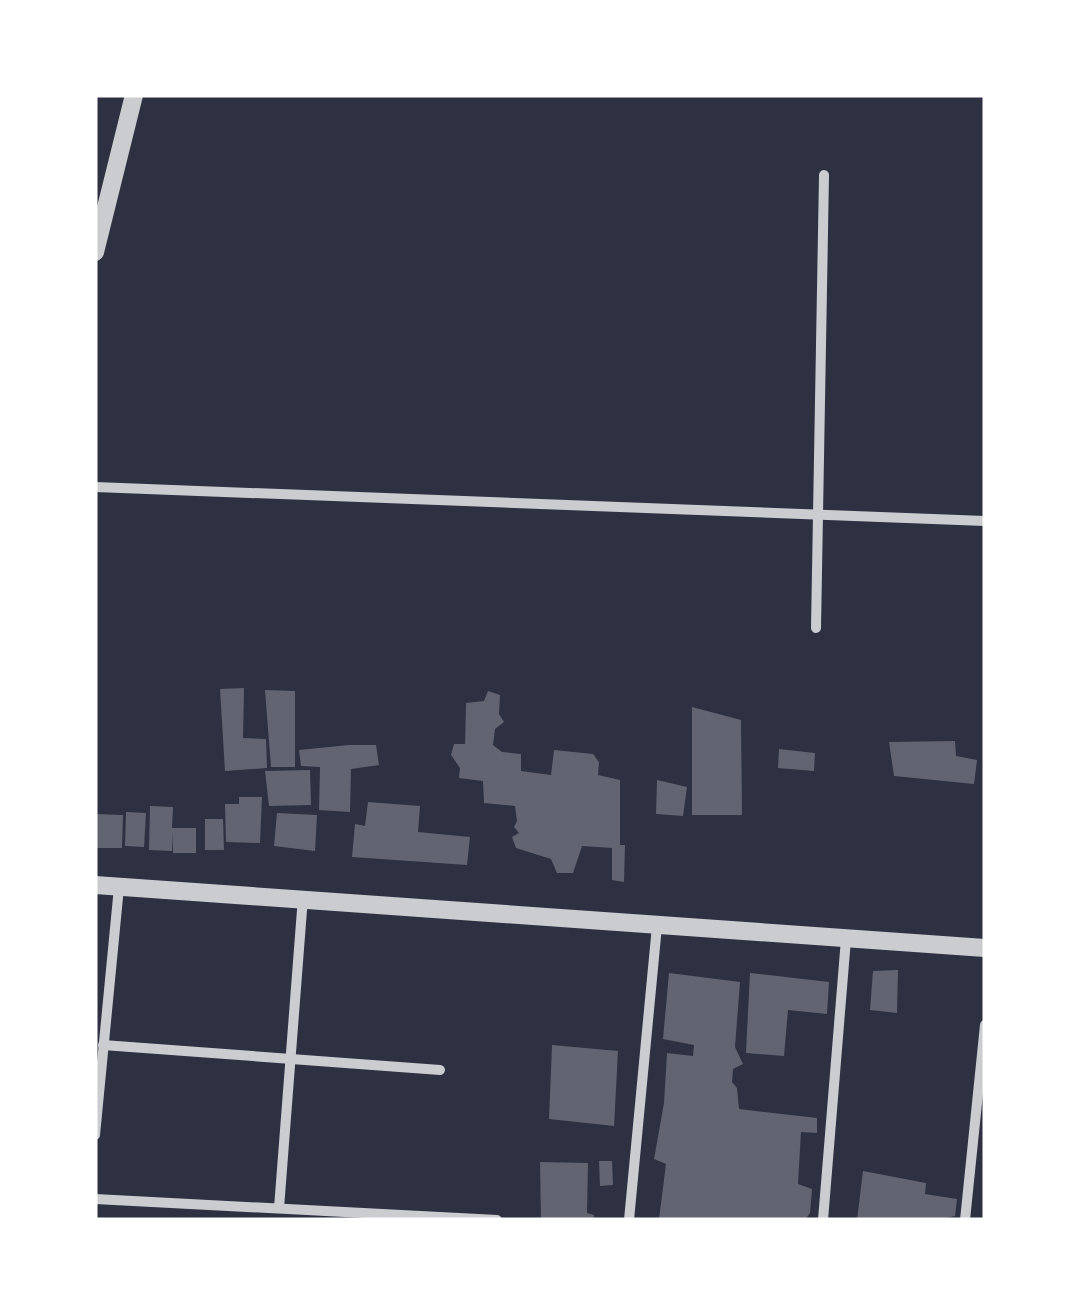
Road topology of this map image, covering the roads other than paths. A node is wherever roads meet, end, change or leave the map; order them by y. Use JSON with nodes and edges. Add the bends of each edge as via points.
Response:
{"nodes":[{"id":1,"x":134,"y":95,"type":"edge"},
{"id":2,"x":824,"y":175,"type":"dead end"},
{"id":3,"x":95,"y":252,"type":"edge"},
{"id":4,"x":95,"y":487,"type":"edge"},
{"id":5,"x":818,"y":514,"type":"junction"},
{"id":6,"x":985,"y":521,"type":"edge"},
{"id":7,"x":816,"y":628,"type":"dead end"},
{"id":8,"x":95,"y":885,"type":"edge"},
{"id":9,"x":119,"y":886,"type":"junction"},
{"id":10,"x":303,"y":897,"type":"junction"},
{"id":11,"x":657,"y":926,"type":"junction"},
{"id":12,"x":846,"y":939,"type":"junction"},
{"id":13,"x":985,"y":948,"type":"edge"},
{"id":14,"x":985,"y":1024,"type":"edge"},
{"id":15,"x":102,"y":1046,"type":"junction"},
{"id":16,"x":289,"y":1059,"type":"junction"},
{"id":17,"x":440,"y":1070,"type":"dead end"},
{"id":18,"x":95,"y":1135,"type":"edge"},
{"id":19,"x":95,"y":1199,"type":"edge"},
{"id":20,"x":279,"y":1208,"type":"junction"},
{"id":21,"x":497,"y":1220,"type":"edge"},
{"id":22,"x":629,"y":1220,"type":"edge"},
{"id":23,"x":823,"y":1220,"type":"edge"},
{"id":24,"x":965,"y":1220,"type":"edge"}],
"edges":[{"from":1,"to":3,"type":"street"},
{"from":2,"to":5,"type":"street"},
{"from":4,"to":5,"type":"street"},
{"from":5,"to":6,"type":"street"},
{"from":5,"to":7,"type":"street"},
{"from":8,"to":9,"type":"street"},
{"from":9,"to":10,"type":"street"},
{"from":9,"to":15,"type":"street"},
{"from":10,"to":11,"type":"street"},
{"from":10,"to":16,"type":"street"},
{"from":11,"to":12,"type":"street"},
{"from":11,"to":22,"type":"street"},
{"from":12,"to":13,"type":"street"},
{"from":12,"to":23,"type":"street"},
{"from":14,"to":24,"type":"street"},
{"from":15,"to":16,"type":"street"},
{"from":15,"to":18,"type":"street"},
{"from":16,"to":17,"type":"street"},
{"from":16,"to":20,"type":"street"},
{"from":19,"to":20,"type":"street"},
{"from":20,"to":21,"type":"street"}]}
